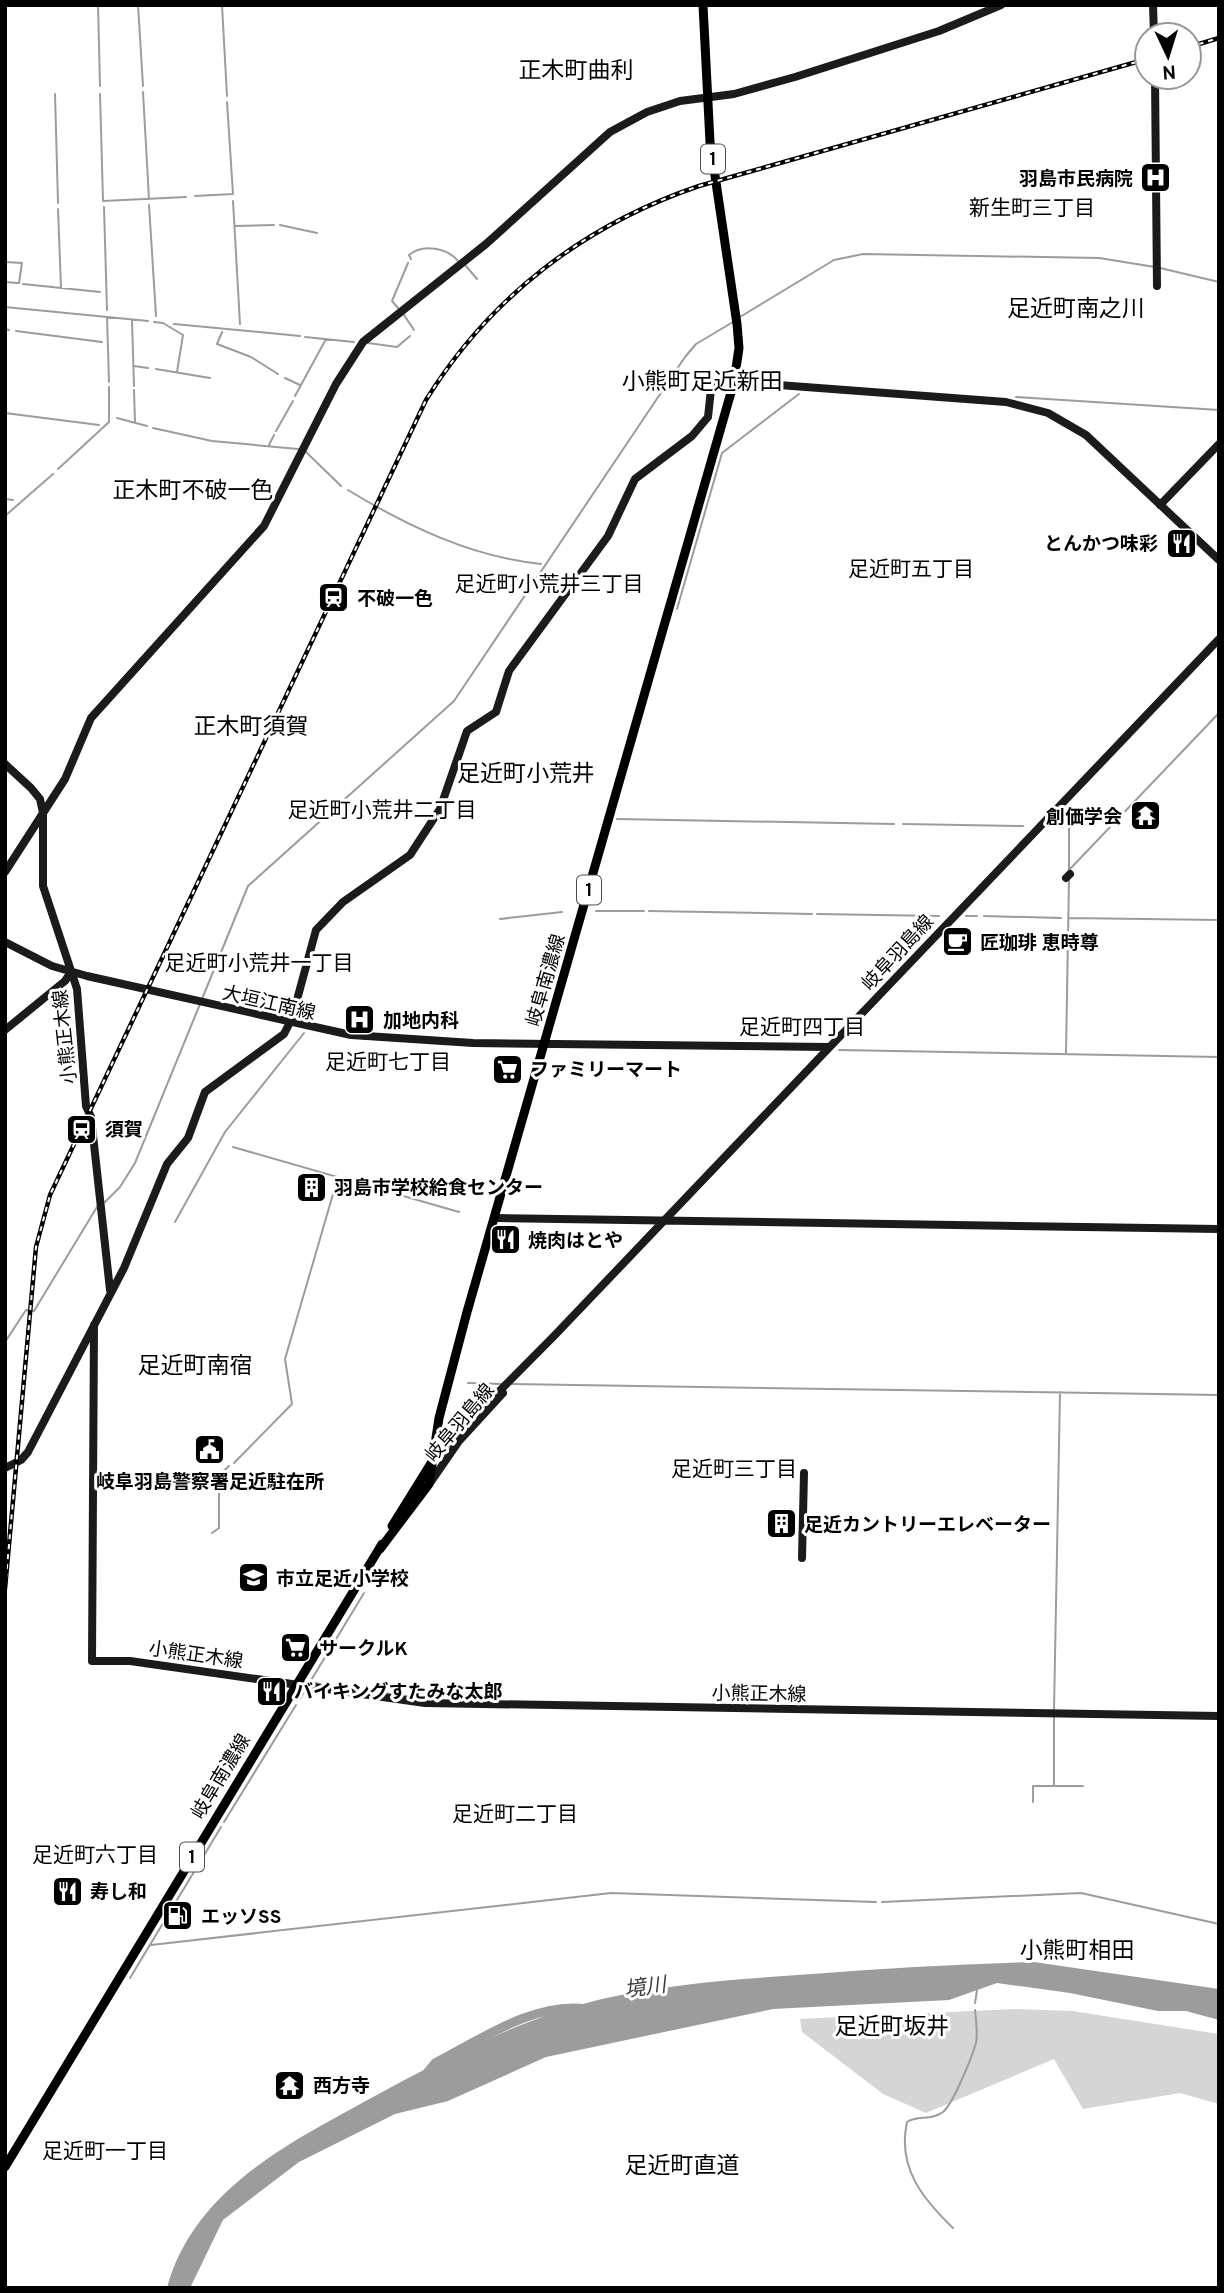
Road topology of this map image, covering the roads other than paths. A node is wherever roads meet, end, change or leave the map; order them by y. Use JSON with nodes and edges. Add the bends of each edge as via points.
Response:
{"nodes":[{"id":1,"x":703,"y":5,"type":"edge"},
{"id":2,"x":1002,"y":5,"type":"edge"},
{"id":3,"x":1155,"y":91,"type":"edge"},
{"id":4,"x":706,"y":98,"type":"junction"},
{"id":5,"x":1157,"y":286,"type":"dead end"},
{"id":6,"x":734,"y":382,"type":"junction"},
{"id":7,"x":1219,"y":444,"type":"edge"},
{"id":8,"x":1160,"y":505,"type":"junction"},
{"id":9,"x":1219,"y":560,"type":"edge"},
{"id":10,"x":1219,"y":639,"type":"edge"},
{"id":11,"x":5,"y":764,"type":"edge"},
{"id":12,"x":43,"y":813,"type":"junction"},
{"id":13,"x":5,"y":872,"type":"edge"},
{"id":14,"x":5,"y":942,"type":"edge"},
{"id":15,"x":71,"y":972,"type":"junction"},
{"id":16,"x":290,"y":1024,"type":"junction"},
{"id":17,"x":5,"y":1030,"type":"edge"},
{"id":18,"x":545,"y":1044,"type":"junction"},
{"id":19,"x":829,"y":1047,"type":"junction"},
{"id":20,"x":495,"y":1218,"type":"junction"},
{"id":21,"x":664,"y":1220,"type":"junction"},
{"id":22,"x":1219,"y":1228,"type":"edge"},
{"id":23,"x":110,"y":1290,"type":"junction"},
{"id":24,"x":94,"y":1325,"type":"junction"},
{"id":25,"x":512,"y":1379,"type":"junction"},
{"id":26,"x":436,"y":1456,"type":"junction"},
{"id":27,"x":5,"y":1468,"type":"edge"},
{"id":28,"x":804,"y":1473,"type":"dead end"},
{"id":29,"x":429,"y":1484,"type":"junction"},
{"id":30,"x":380,"y":1549,"type":"junction"},
{"id":31,"x":802,"y":1558,"type":"dead end"},
{"id":32,"x":297,"y":1684,"type":"junction"},
{"id":33,"x":1219,"y":1716,"type":"edge"},
{"id":34,"x":5,"y":2167,"type":"edge"}],
"edges":[{"from":1,"to":4,"type":"main road","number":"1"},
{"from":2,"to":4,"type":"street","via":[[846,61]]},
{"from":3,"to":5,"type":"street"},
{"from":4,"to":6,"type":"main road","name":"岐阜南濃線","number":"1","via":[[737,324]]},
{"from":4,"to":12,"type":"street","via":[[662,106],[610,132],[484,246],[363,342],[264,526],[91,718],[65,779]]},
{"from":6,"to":8,"type":"street","via":[[980,399],[1030,407],[1086,435]]},
{"from":6,"to":16,"type":"street","via":[[712,380],[708,417],[692,436],[635,479],[608,536],[509,671],[496,712],[467,731],[440,809],[410,855],[342,902],[316,930]]},
{"from":6,"to":18,"type":"main road","name":"岐阜南濃線","number":"1"},
{"from":7,"to":8,"type":"street"},
{"from":8,"to":9,"type":"street"},
{"from":10,"to":19,"type":"street","name":"岐阜羽島線"},
{"from":11,"to":12,"type":"street","name":"小熊正木線","via":[[40,799]]},
{"from":12,"to":13,"type":"street"},
{"from":12,"to":15,"type":"street","name":"小熊正木線","via":[[43,886]]},
{"from":14,"to":15,"type":"street","name":"大垣江南線"},
{"from":15,"to":16,"type":"street","name":"大垣江南線"},
{"from":15,"to":17,"type":"street"},
{"from":15,"to":23,"type":"street","name":"小熊正木線","via":[[79,1000],[86,1106],[91,1117]]},
{"from":16,"to":18,"type":"street","name":"大垣江南線","via":[[422,1041]]},
{"from":16,"to":23,"type":"street","via":[[278,1041],[205,1092],[188,1138],[167,1164]]},
{"from":18,"to":19,"type":"street","name":"大垣江南線"},
{"from":18,"to":20,"type":"main road","name":"岐阜南濃線","number":"1"},
{"from":19,"to":21,"type":"street","name":"岐阜羽島線"},
{"from":20,"to":21,"type":"street"},
{"from":20,"to":26,"type":"main road","name":"岐阜南濃線","number":"1","via":[[439,1418]]},
{"from":21,"to":22,"type":"street"},
{"from":21,"to":25,"type":"street","name":"岐阜羽島線"},
{"from":23,"to":24,"type":"street","name":"小熊正木線"},
{"from":24,"to":27,"type":"street","via":[[27,1452]]},
{"from":24,"to":32,"type":"street","name":"小熊正木線","via":[[92,1661],[130,1661]]},
{"from":25,"to":26,"type":"street","name":"岐阜羽島線"},
{"from":25,"to":29,"type":"street","name":"岐阜羽島線"},
{"from":26,"to":29,"type":"main road","name":"岐阜南濃線","number":"1"},
{"from":26,"to":30,"type":"main road","name":"岐阜南濃線","number":"1"},
{"from":28,"to":31,"type":"street"},
{"from":29,"to":30,"type":"main road","name":"岐阜南濃線","number":"1"},
{"from":30,"to":32,"type":"main road","name":"岐阜南濃線","number":"1"},
{"from":32,"to":33,"type":"street","name":"小熊正木線","via":[[452,1704]]},
{"from":32,"to":34,"type":"main road","name":"岐阜南濃線","number":"1"}]}
